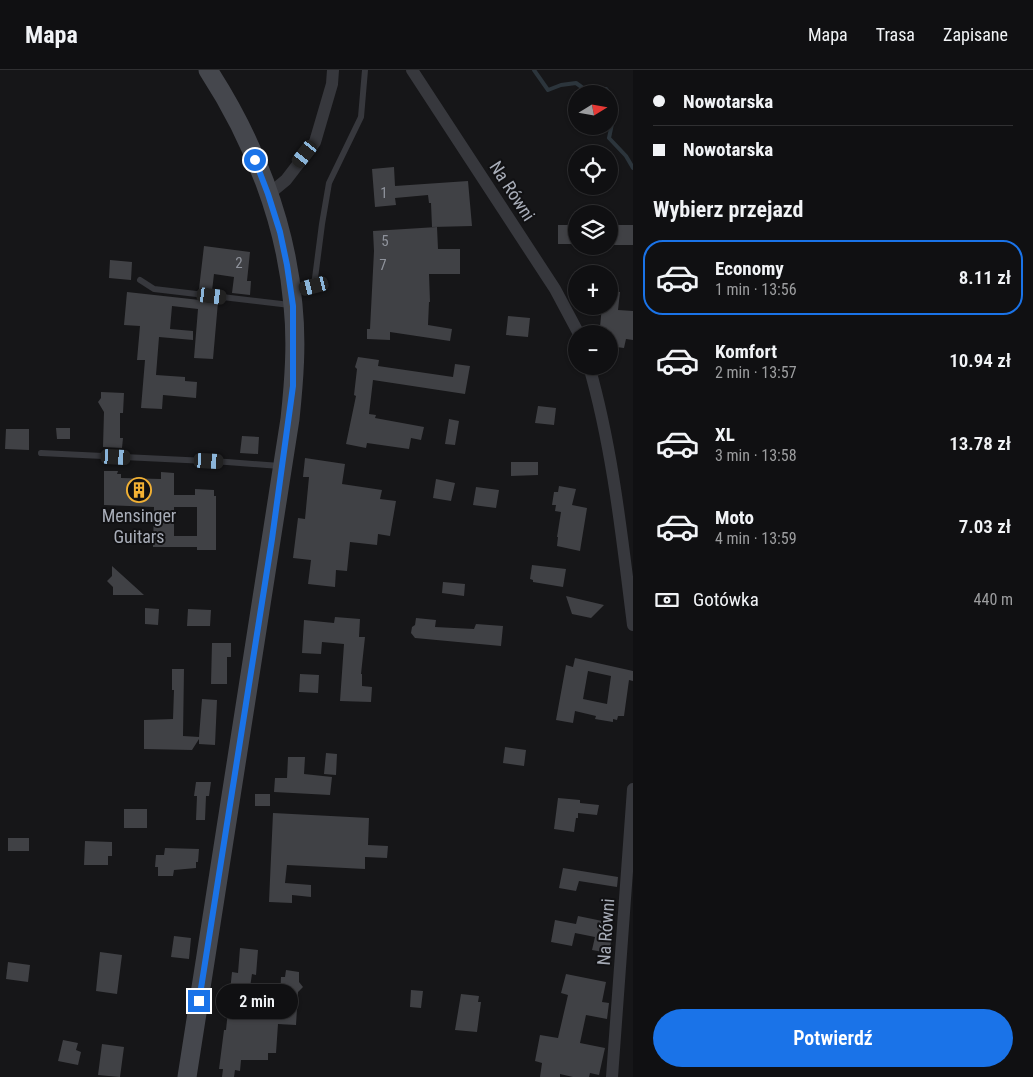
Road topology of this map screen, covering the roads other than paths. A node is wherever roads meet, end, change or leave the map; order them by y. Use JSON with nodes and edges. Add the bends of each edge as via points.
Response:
{"nodes":[{"id":1,"x":208,"y":70,"type":"edge"},
{"id":2,"x":334,"y":70,"type":"edge"},
{"id":3,"x":365,"y":70,"type":"edge"},
{"id":4,"x":412,"y":70,"type":"edge"},
{"id":5,"x":268,"y":194,"type":"junction"},
{"id":6,"x":140,"y":280,"type":"dead end"},
{"id":7,"x":292,"y":299,"type":"junction"},
{"id":8,"x":574,"y":325,"type":"edge"},
{"id":9,"x":592,"y":375,"type":"edge"},
{"id":10,"x":41,"y":453,"type":"dead end"},
{"id":11,"x":283,"y":467,"type":"junction"},
{"id":12,"x":633,"y":625,"type":"edge"},
{"id":13,"x":633,"y":789,"type":"edge"},
{"id":14,"x":187,"y":1077,"type":"edge"},
{"id":15,"x":612,"y":1077,"type":"edge"}],
"edges":[{"from":1,"to":5,"type":"street","via":[[249,142]]},
{"from":2,"to":5,"type":"street","via":[[315,142],[286,180]]},
{"from":3,"to":7,"type":"lane","via":[[361,117],[330,183],[314,286]]},
{"from":4,"to":8,"type":"street","name":"Na Równi","via":[[555,288]]},
{"from":5,"to":7,"type":"street","via":[[280,232]]},
{"from":6,"to":7,"type":"lane","via":[[154,289]]},
{"from":7,"to":11,"type":"street","via":[[293,386]]},
{"from":9,"to":12,"type":"street","via":[[602,410]]},
{"from":10,"to":11,"type":"lane"},
{"from":11,"to":14,"type":"street"},
{"from":13,"to":15,"type":"street","name":"Na Równi"}]}
